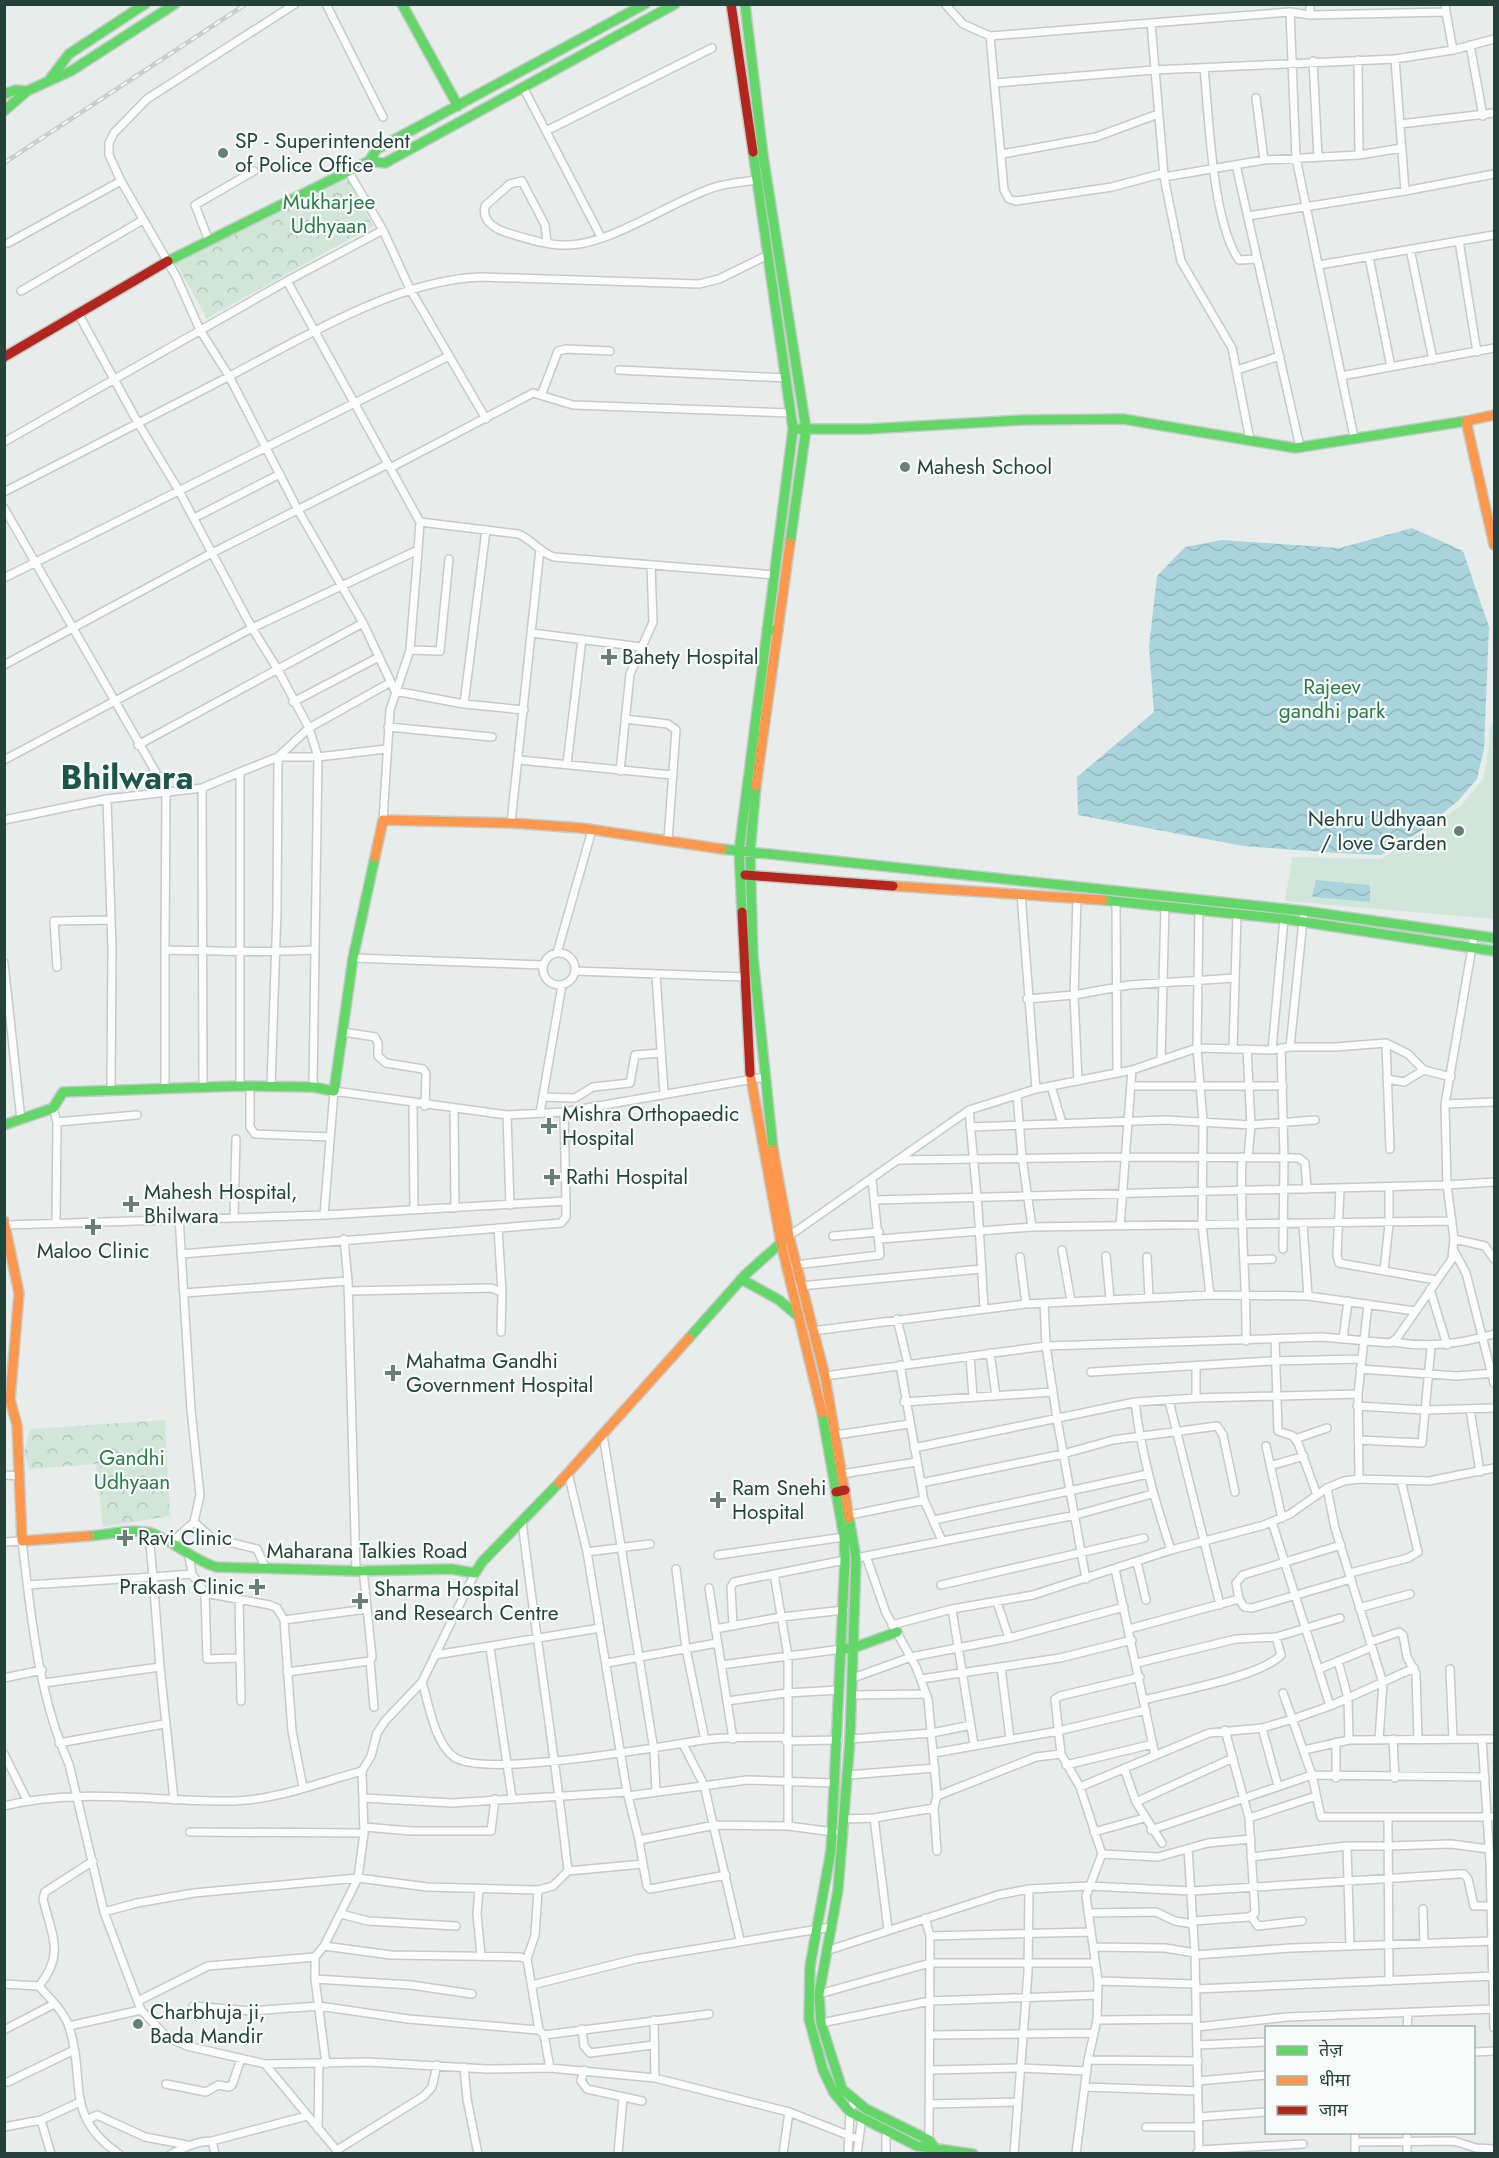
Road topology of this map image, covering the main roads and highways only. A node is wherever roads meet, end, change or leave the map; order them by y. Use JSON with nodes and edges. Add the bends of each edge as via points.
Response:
{"nodes":[{"id":1,"x":145,"y":4,"type":"edge"},
{"id":2,"x":175,"y":4,"type":"edge"},
{"id":3,"x":402,"y":4,"type":"edge"},
{"id":4,"x":645,"y":4,"type":"edge"},
{"id":5,"x":675,"y":4,"type":"edge"},
{"id":6,"x":731,"y":4,"type":"edge"},
{"id":7,"x":745,"y":4,"type":"edge"},
{"id":8,"x":50,"y":79,"type":"junction"},
{"id":9,"x":27,"y":91,"type":"junction"},
{"id":10,"x":4,"y":94,"type":"edge"},
{"id":11,"x":458,"y":106,"type":"junction"},
{"id":12,"x":4,"y":111,"type":"edge"},
{"id":13,"x":369,"y":161,"type":"junction"},
{"id":14,"x":4,"y":357,"type":"edge"},
{"id":15,"x":1494,"y":415,"type":"edge"},
{"id":16,"x":1466,"y":421,"type":"junction"},
{"id":17,"x":793,"y":429,"type":"junction"},
{"id":18,"x":806,"y":429,"type":"junction"},
{"id":19,"x":1494,"y":545,"type":"edge"},
{"id":20,"x":773,"y":630,"type":"junction"},
{"id":21,"x":739,"y":851,"type":"junction"},
{"id":22,"x":750,"y":852,"type":"junction"},
{"id":23,"x":751,"y":874,"type":"junction"},
{"id":24,"x":738,"y":875,"type":"junction"},
{"id":25,"x":1494,"y":938,"type":"edge"},
{"id":26,"x":1494,"y":951,"type":"edge"},
{"id":27,"x":4,"y":1125,"type":"edge"},
{"id":28,"x":5,"y":1223,"type":"edge"},
{"id":29,"x":789,"y":1236,"type":"junction"},
{"id":30,"x":781,"y":1243,"type":"junction"},
{"id":31,"x":792,"y":1266,"type":"junction"},
{"id":32,"x":741,"y":1279,"type":"junction"},
{"id":33,"x":796,"y":1286,"type":"junction"},
{"id":34,"x":799,"y":1317,"type":"junction"},
{"id":35,"x":808,"y":1332,"type":"junction"},
{"id":36,"x":7,"y":1398,"type":"edge"},
{"id":37,"x":840,"y":1491,"type":"junction"},
{"id":38,"x":894,"y":1629,"type":"road end"},
{"id":39,"x":853,"y":1648,"type":"junction"},
{"id":40,"x":842,"y":1649,"type":"junction"},
{"id":41,"x":863,"y":2114,"type":"junction"},
{"id":42,"x":917,"y":2145,"type":"edge"},
{"id":43,"x":973,"y":2154,"type":"edge"}],
"edges":[{"from":1,"to":8,"type":"main road","via":[[69,54]]},
{"from":2,"to":8,"type":"main road","via":[[85,64]]},
{"from":3,"to":11,"type":"main road"},
{"from":4,"to":11,"type":"main road"},
{"from":5,"to":13,"type":"main road","via":[[385,162]]},
{"from":6,"to":17,"type":"main road"},
{"from":7,"to":18,"type":"main road","via":[[762,144]]},
{"from":8,"to":9,"type":"main road"},
{"from":9,"to":10,"type":"main road"},
{"from":9,"to":12,"type":"main road"},
{"from":11,"to":13,"type":"main road","via":[[382,147]]},
{"from":13,"to":14,"type":"main road","via":[[168,261]]},
{"from":15,"to":16,"type":"main road"},
{"from":16,"to":18,"type":"main road","via":[[1300,447],[1123,419]]},
{"from":16,"to":19,"type":"main road"},
{"from":17,"to":18,"type":"main road"},
{"from":17,"to":20,"type":"main road","via":[[775,575]]},
{"from":18,"to":20,"type":"main road"},
{"from":20,"to":21,"type":"main road"},
{"from":20,"to":22,"type":"main road"},
{"from":21,"to":22,"type":"main road"},
{"from":21,"to":24,"type":"main road"},
{"from":21,"to":27,"type":"main road","via":[[592,830],[511,823],[383,820],[353,958],[334,1091],[245,1086],[63,1092],[53,1108]]},
{"from":22,"to":23,"type":"main road"},
{"from":22,"to":25,"type":"main road","via":[[1304,911]]},
{"from":23,"to":24,"type":"main road"},
{"from":23,"to":26,"type":"main road","via":[[1165,906],[1284,919]]},
{"from":23,"to":29,"type":"main road","via":[[753,956],[771,1135]]},
{"from":24,"to":30,"type":"main road","via":[[750,1079]]},
{"from":28,"to":36,"type":"main road","via":[[19,1293]]},
{"from":29,"to":30,"type":"main road","name":"Maharana Talkies Road"},
{"from":29,"to":31,"type":"main road"},
{"from":30,"to":31,"type":"main road"},
{"from":30,"to":32,"type":"main road","name":"Maharana Talkies Road"},
{"from":31,"to":33,"type":"main road"},
{"from":32,"to":34,"type":"main road","via":[[779,1300]]},
{"from":32,"to":36,"type":"main road","name":"Maharana Talkies Road","via":[[475,1573],[451,1569],[216,1567],[149,1533],[22,1541],[17,1425]]},
{"from":33,"to":34,"type":"main road"},
{"from":33,"to":35,"type":"main road"},
{"from":34,"to":35,"type":"main road"},
{"from":35,"to":37,"type":"main road"},
{"from":35,"to":37,"type":"main road","via":[[825,1376],[842,1474]]},
{"from":37,"to":39,"type":"main road","via":[[861,1557]]},
{"from":37,"to":40,"type":"main road","via":[[845,1560]]},
{"from":38,"to":39,"type":"main road"},
{"from":39,"to":40,"type":"main road"},
{"from":39,"to":41,"type":"main road","via":[[844,1833],[819,1994],[820,2023],[842,2089]]},
{"from":40,"to":41,"type":"main road","via":[[832,1832],[827,1886],[816,1929],[808,1991],[808,2019],[834,2093],[850,2112]]},
{"from":41,"to":42,"type":"main road"},
{"from":41,"to":42,"type":"main road","via":[[886,2132]]},
{"from":42,"to":43,"type":"main road","via":[[932,2144]]}]}
